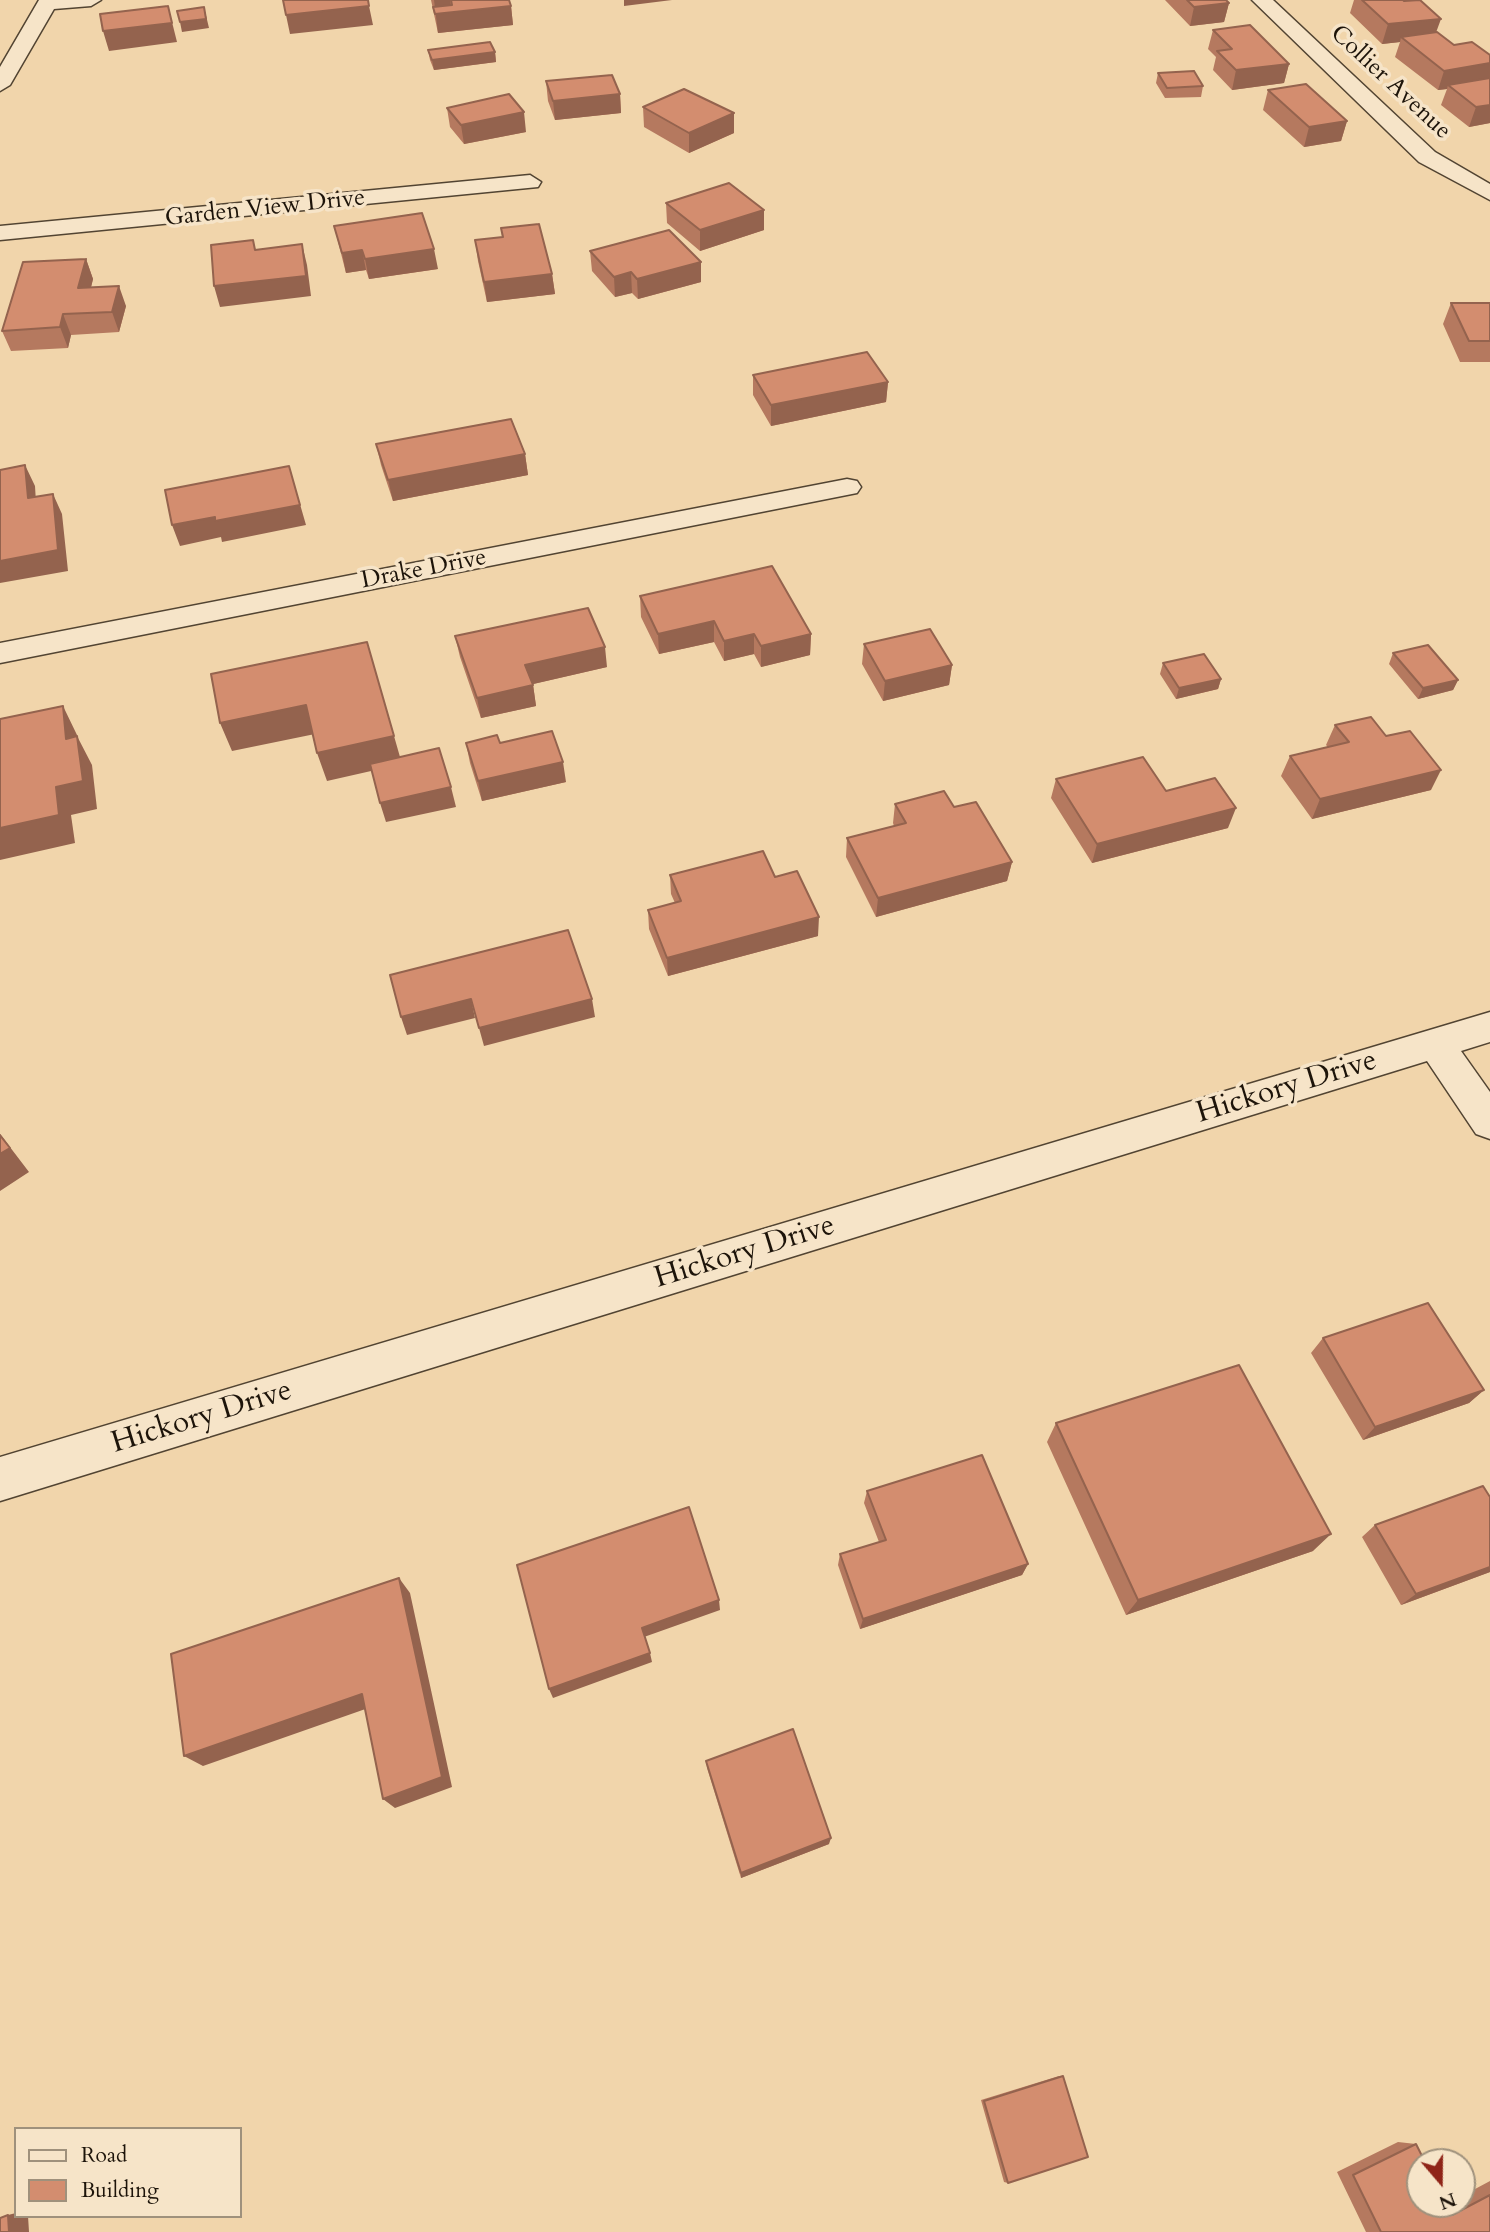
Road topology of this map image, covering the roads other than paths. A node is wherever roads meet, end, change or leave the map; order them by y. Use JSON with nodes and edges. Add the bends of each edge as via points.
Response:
{"nodes":[{"id":1,"x":91,"y":0,"type":"edge"},
{"id":2,"x":1262,"y":0,"type":"edge"},
{"id":3,"x":47,"y":2,"type":"edge"},
{"id":4,"x":0,"y":85,"type":"edge"},
{"id":5,"x":530,"y":183,"type":"dead end"},
{"id":6,"x":1490,"y":193,"type":"edge"},
{"id":7,"x":0,"y":233,"type":"edge"},
{"id":8,"x":848,"y":487,"type":"dead end"},
{"id":9,"x":0,"y":653,"type":"edge"},
{"id":10,"x":1490,"y":1027,"type":"edge"},
{"id":11,"x":1435,"y":1043,"type":"junction"},
{"id":12,"x":1490,"y":1123,"type":"edge"},
{"id":13,"x":0,"y":1479,"type":"edge"}],
"edges":[{"from":1,"to":3,"type":"street"},
{"from":2,"to":6,"type":"street","name":"Collier Avenue","via":[[1426,157]]},
{"from":3,"to":4,"type":"street"},
{"from":5,"to":7,"type":"street","name":"Garden View Drive"},
{"from":8,"to":9,"type":"street","name":"Drake Drive"},
{"from":10,"to":11,"type":"street","name":"Hickory Drive"},
{"from":11,"to":12,"type":"street"},
{"from":11,"to":13,"type":"street","name":"Hickory Drive"}]}
